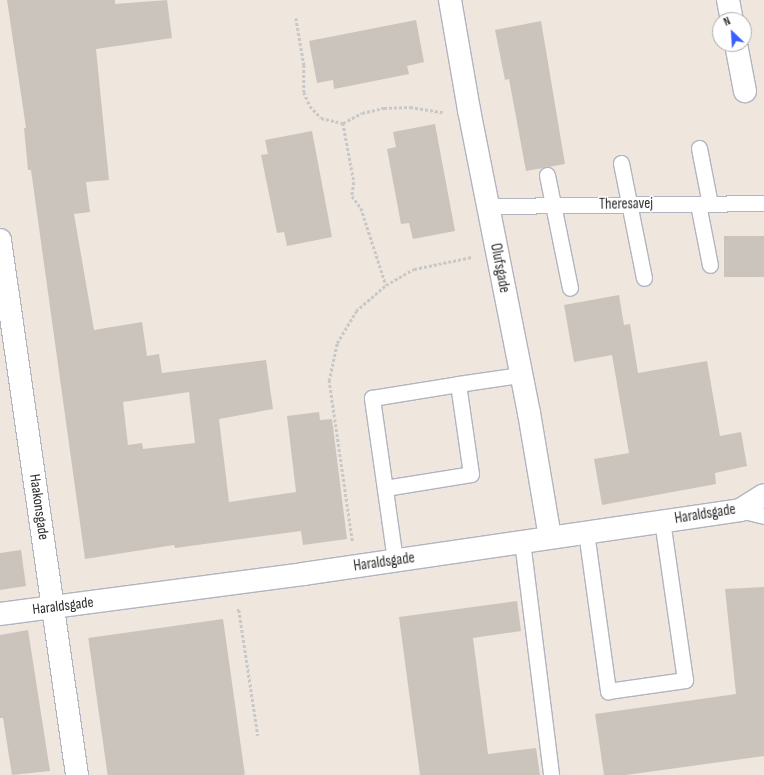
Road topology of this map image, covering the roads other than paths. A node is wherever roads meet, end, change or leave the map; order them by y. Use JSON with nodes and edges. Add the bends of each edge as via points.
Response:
{"nodes":[{"id":1,"x":450,"y":0,"type":"edge"},
{"id":2,"x":728,"y":0,"type":"edge"},
{"id":3,"x":730,"y":12,"type":"edge"},
{"id":4,"x":738,"y":52,"type":"edge"},
{"id":5,"x":745,"y":91,"type":"dead end"},
{"id":6,"x":699,"y":148,"type":"dead end"},
{"id":7,"x":621,"y":163,"type":"dead end"},
{"id":8,"x":548,"y":175,"type":"dead end"},
{"id":9,"x":764,"y":203,"type":"edge"},
{"id":10,"x":629,"y":204,"type":"junction"},
{"id":11,"x":704,"y":204,"type":"junction"},
{"id":12,"x":554,"y":205,"type":"junction"},
{"id":13,"x":488,"y":206,"type":"junction"},
{"id":14,"x":0,"y":240,"type":"edge"},
{"id":15,"x":710,"y":265,"type":"dead end"},
{"id":16,"x":644,"y":278,"type":"dead end"},
{"id":17,"x":570,"y":288,"type":"dead end"},
{"id":18,"x":520,"y":375,"type":"junction"},
{"id":19,"x":458,"y":384,"type":"junction"},
{"id":20,"x":385,"y":488,"type":"junction"},
{"id":21,"x":764,"y":495,"type":"edge"},
{"id":22,"x":740,"y":510,"type":"junction"},
{"id":23,"x":764,"y":516,"type":"edge"},
{"id":24,"x":662,"y":521,"type":"junction"},
{"id":25,"x":586,"y":532,"type":"junction"},
{"id":26,"x":550,"y":537,"type":"junction"},
{"id":27,"x":522,"y":541,"type":"junction"},
{"id":28,"x":395,"y":560,"type":"junction"},
{"id":29,"x":53,"y":608,"type":"junction"},
{"id":30,"x":0,"y":614,"type":"edge"},
{"id":31,"x":77,"y":775,"type":"edge"},
{"id":32,"x":551,"y":775,"type":"edge"}],
"edges":[{"from":1,"to":13,"type":"street","name":"Olufsgade"},
{"from":2,"to":3,"type":"street"},
{"from":4,"to":5,"type":"street"},
{"from":6,"to":11,"type":"lane"},
{"from":7,"to":10,"type":"lane"},
{"from":8,"to":12,"type":"lane"},
{"from":9,"to":11,"type":"lane","name":"Theresavej"},
{"from":10,"to":11,"type":"lane","name":"Theresavej"},
{"from":10,"to":12,"type":"lane","name":"Theresavej"},
{"from":10,"to":16,"type":"lane"},
{"from":11,"to":15,"type":"lane"},
{"from":12,"to":13,"type":"lane","name":"Theresavej"},
{"from":12,"to":17,"type":"lane"},
{"from":13,"to":18,"type":"street","name":"Olufsgade"},
{"from":14,"to":29,"type":"street","name":"Haakonsgade"},
{"from":18,"to":19,"type":"lane"},
{"from":18,"to":26,"type":"street","name":"Olufsgade"},
{"from":19,"to":20,"type":"lane","via":[[372,398]]},
{"from":19,"to":20,"type":"lane","via":[[471,474]]},
{"from":20,"to":28,"type":"lane"},
{"from":21,"to":22,"type":"street","name":"Haraldsgade"},
{"from":22,"to":23,"type":"lane"},
{"from":22,"to":24,"type":"street","name":"Haraldsgade"},
{"from":24,"to":25,"type":"street","name":"Haraldsgade"},
{"from":24,"to":25,"type":"lane","via":[[685,680],[608,691]]},
{"from":25,"to":26,"type":"street","name":"Haraldsgade"},
{"from":26,"to":27,"type":"street","name":"Haraldsgade"},
{"from":27,"to":28,"type":"street","name":"Haraldsgade"},
{"from":27,"to":32,"type":"lane"},
{"from":28,"to":29,"type":"street","name":"Haraldsgade"},
{"from":29,"to":30,"type":"street","name":"Haraldsgade"},
{"from":29,"to":31,"type":"street","name":"Haakonsgade"}]}
